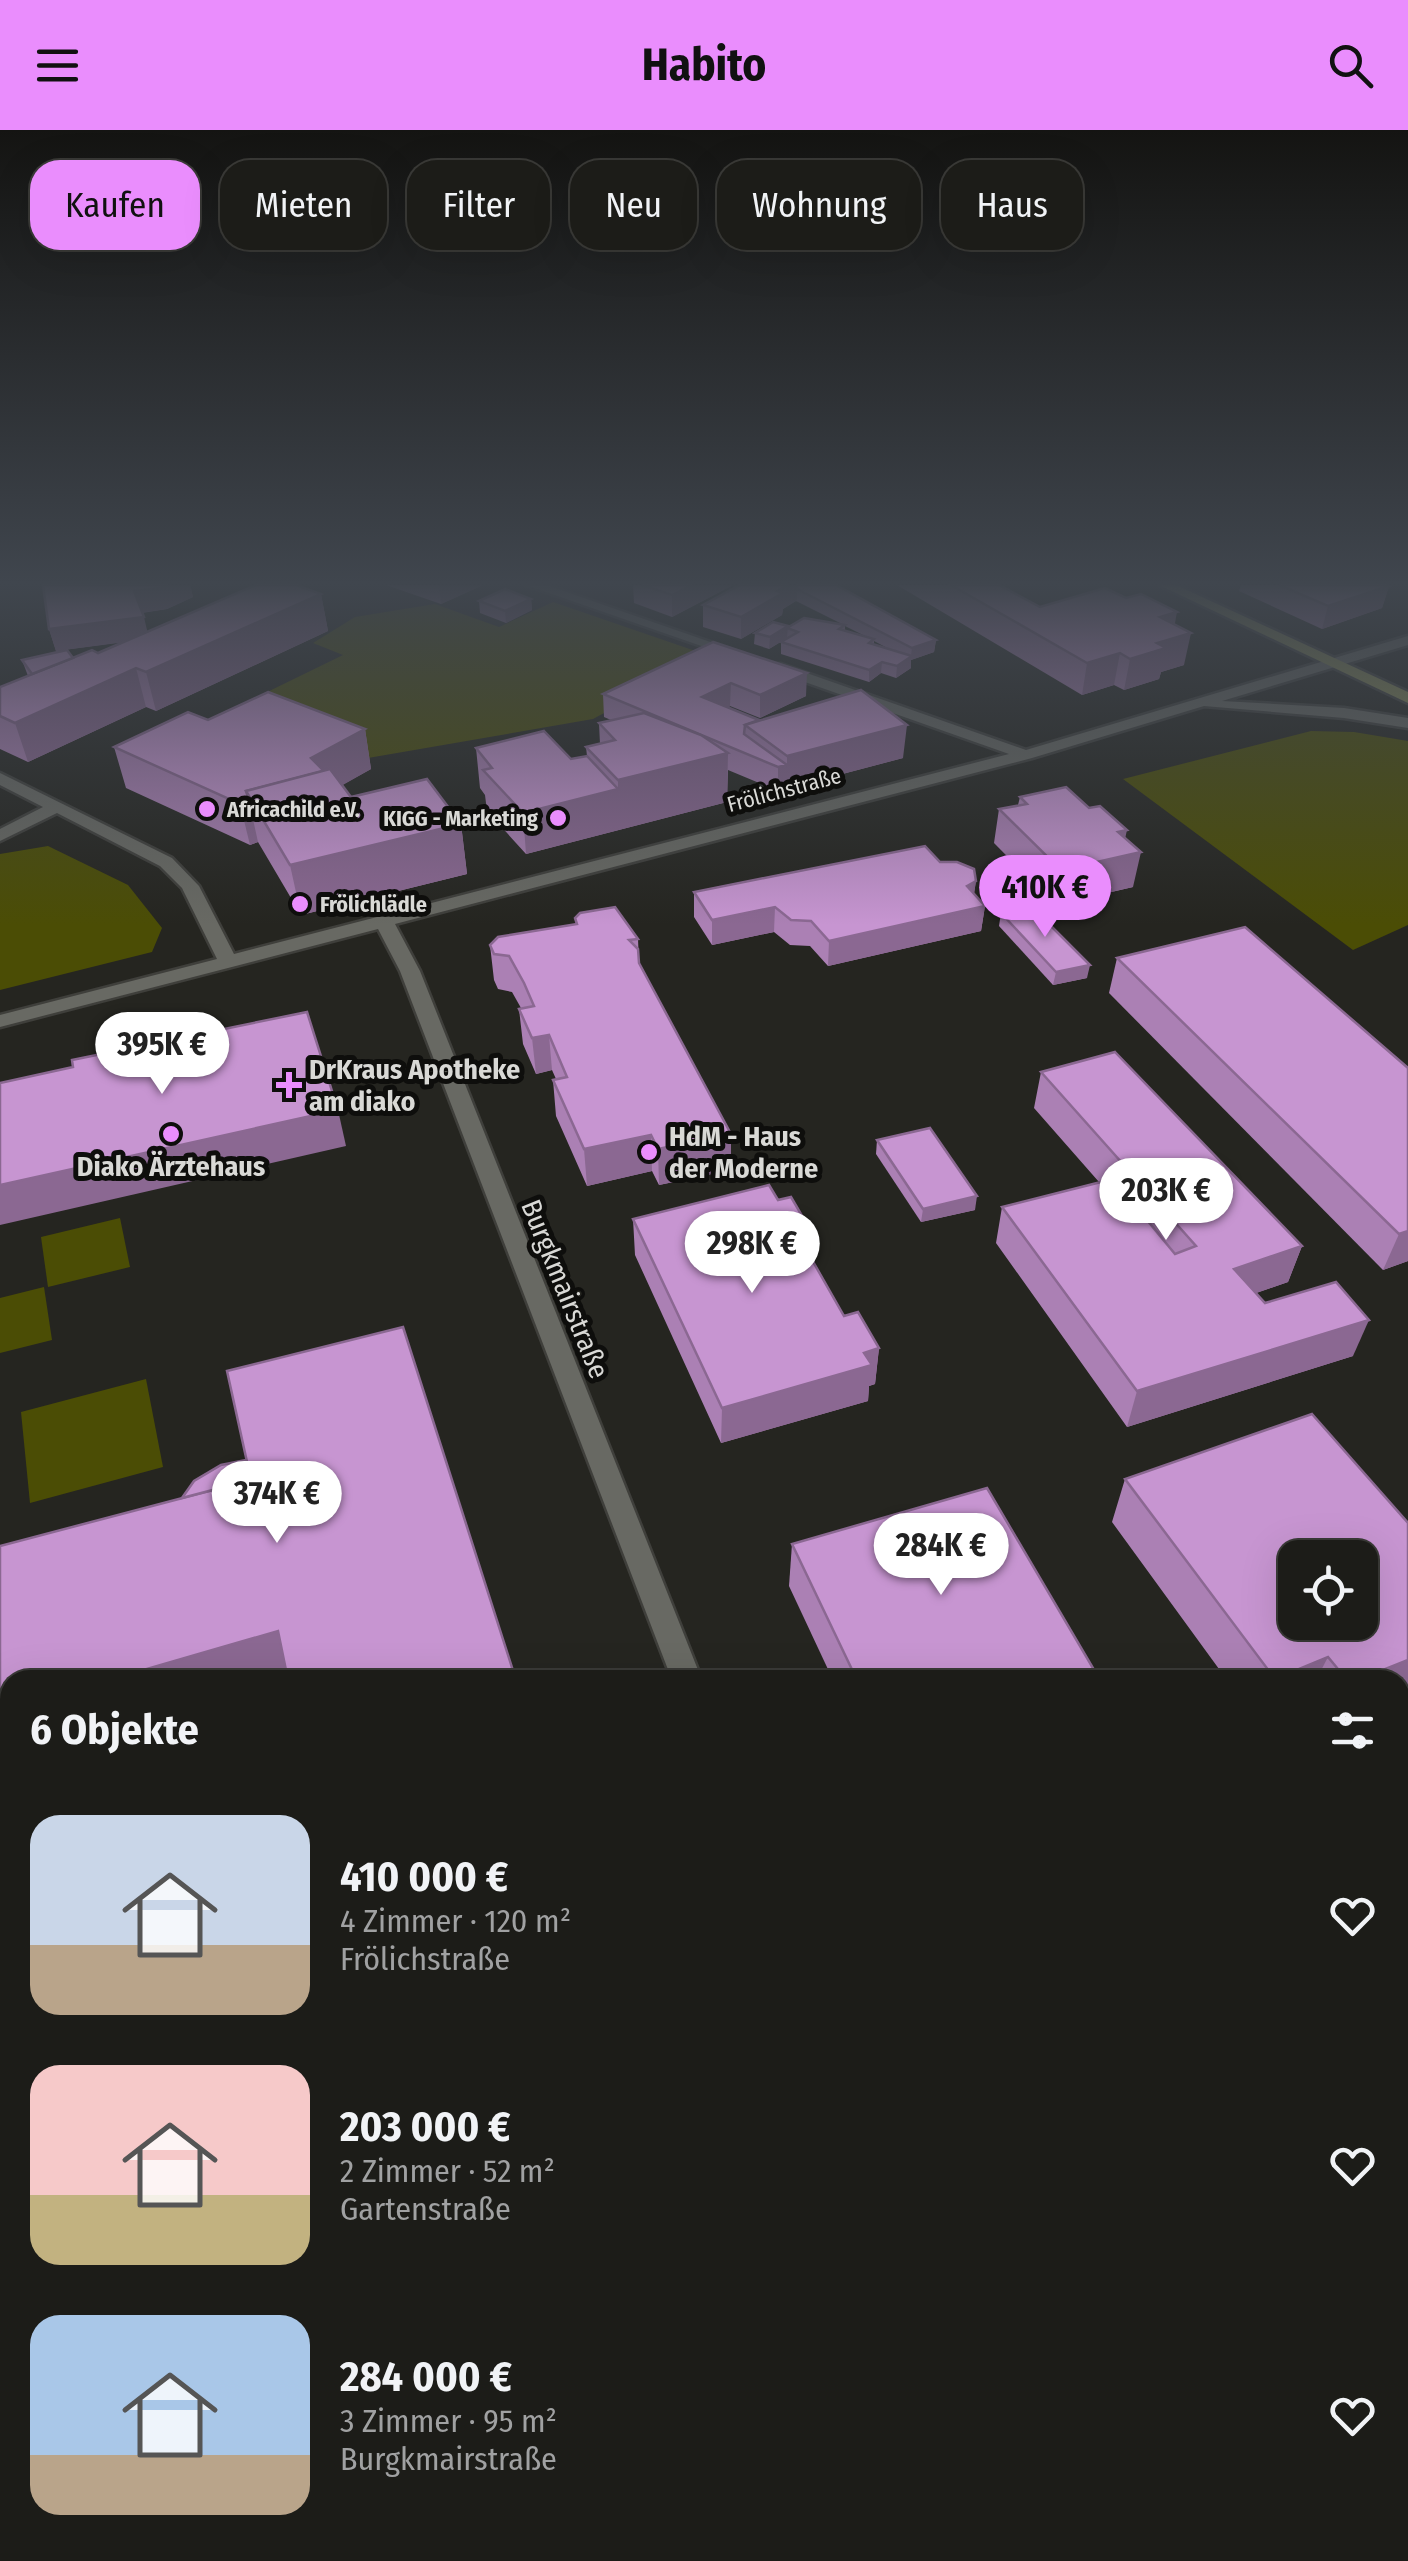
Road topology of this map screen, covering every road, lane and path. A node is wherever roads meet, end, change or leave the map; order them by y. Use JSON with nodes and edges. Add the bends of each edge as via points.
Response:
{"nodes":[{"id":1,"x":863,"y":698,"type":"edge"},
{"id":2,"x":1211,"y":698,"type":"edge"},
{"id":3,"x":1191,"y":704,"type":"junction"},
{"id":4,"x":1408,"y":723,"type":"edge"},
{"id":5,"x":1026,"y":755,"type":"junction"},
{"id":6,"x":0,"y":778,"type":"edge"},
{"id":7,"x":58,"y":806,"type":"junction"},
{"id":8,"x":0,"y":836,"type":"edge"},
{"id":9,"x":384,"y":921,"type":"junction"},
{"id":10,"x":228,"y":960,"type":"junction"},
{"id":11,"x":0,"y":1021,"type":"edge"},
{"id":12,"x":683,"y":1670,"type":"edge"}],
"edges":[{"from":1,"to":5,"type":"street"},
{"from":2,"to":3,"type":"street","name":"Frölichstraße"},
{"from":3,"to":4,"type":"street"},
{"from":3,"to":5,"type":"street","name":"Frölichstraße"},
{"from":5,"to":9,"type":"street","name":"Frölichstraße"},
{"from":6,"to":7,"type":"street"},
{"from":7,"to":8,"type":"street"},
{"from":7,"to":10,"type":"street","via":[[166,862],[190,886]]},
{"from":9,"to":10,"type":"street","name":"Frölichstraße"},
{"from":9,"to":12,"type":"street","name":"Burgkmairstraße","via":[[410,971]]},
{"from":10,"to":11,"type":"street","name":"Frölichstraße"}]}
